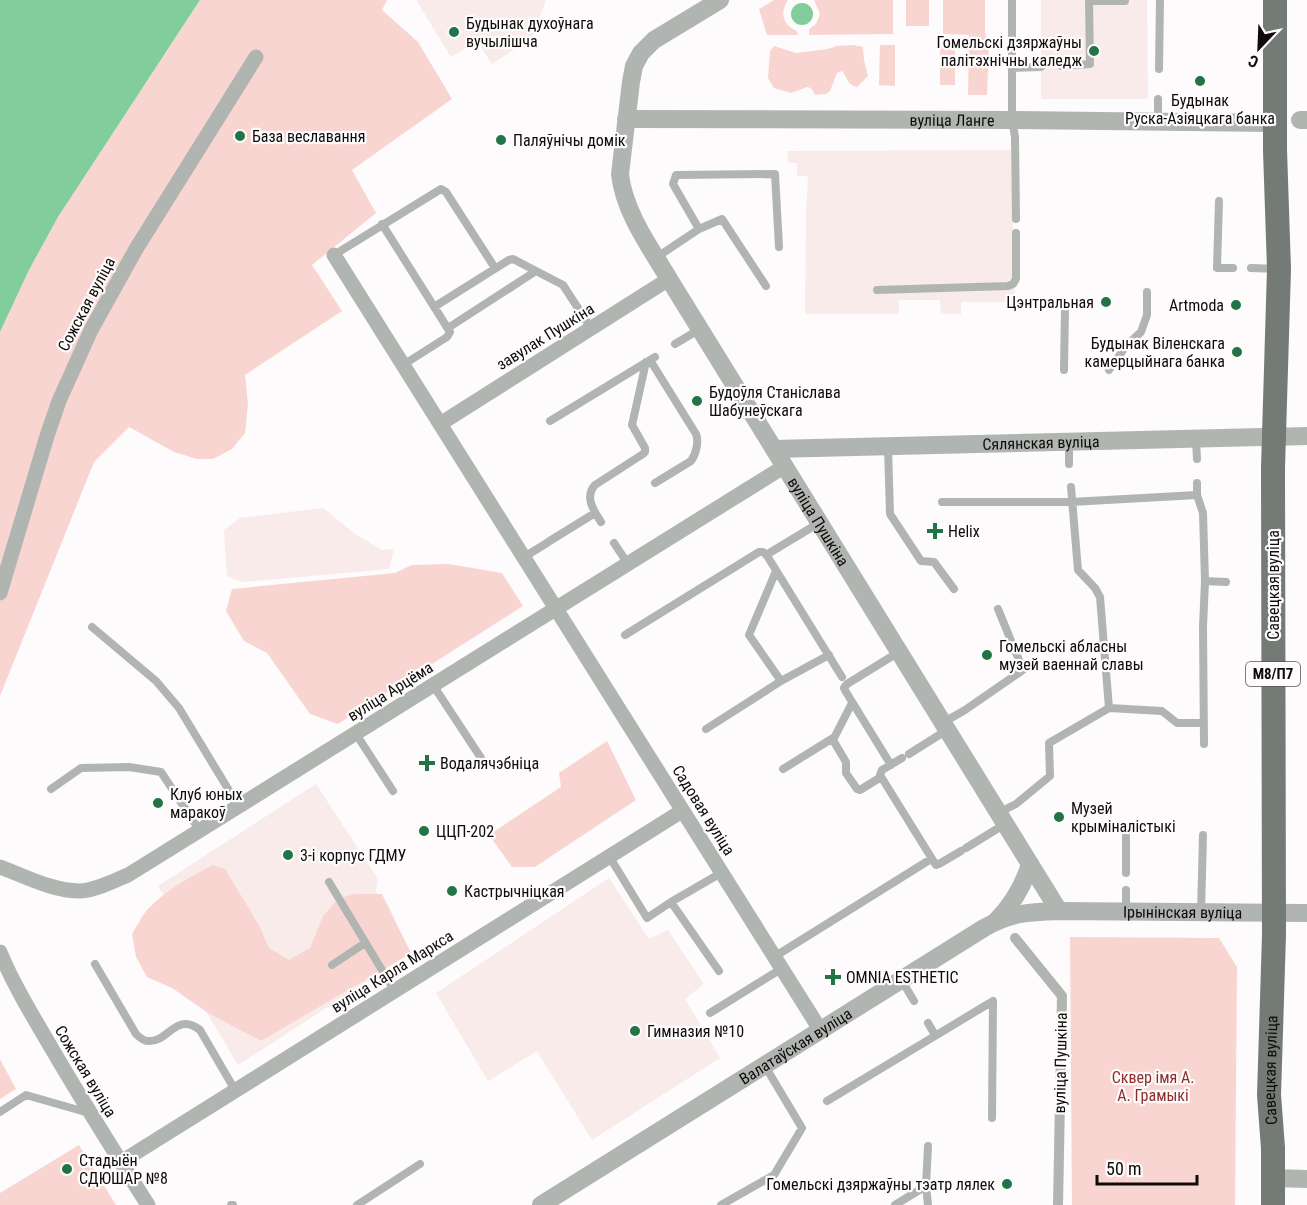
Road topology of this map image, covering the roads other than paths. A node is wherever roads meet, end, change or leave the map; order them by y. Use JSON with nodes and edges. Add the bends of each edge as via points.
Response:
{"nodes":[{"id":1,"x":720,"y":0,"type":"edge"},
{"id":2,"x":1012,"y":0,"type":"edge"},
{"id":3,"x":1160,"y":0,"type":"edge"},
{"id":4,"x":1275,"y":0,"type":"edge"},
{"id":5,"x":1125,"y":1,"type":"edge"},
{"id":6,"x":256,"y":57,"type":"dead end"},
{"id":7,"x":1060,"y":66,"type":"dead end"},
{"id":8,"x":1041,"y":67,"type":"dead end"},
{"id":9,"x":1012,"y":68,"type":"junction"},
{"id":10,"x":1159,"y":69,"type":"dead end"},
{"id":11,"x":1158,"y":99,"type":"dead end"},
{"id":12,"x":626,"y":118,"type":"junction"},
{"id":13,"x":1012,"y":120,"type":"junction"},
{"id":14,"x":1158,"y":122,"type":"junction"},
{"id":15,"x":1276,"y":123,"type":"junction"},
{"id":16,"x":1219,"y":201,"type":"dead end"},
{"id":17,"x":1016,"y":219,"type":"dead end"},
{"id":18,"x":382,"y":224,"type":"junction"},
{"id":19,"x":699,"y":228,"type":"junction"},
{"id":20,"x":1016,"y":233,"type":"dead end"},
{"id":21,"x":779,"y":247,"type":"dead end"},
{"id":22,"x":334,"y":255,"type":"joint"},
{"id":23,"x":656,"y":258,"type":"junction"},
{"id":24,"x":495,"y":268,"type":"junction"},
{"id":25,"x":1233,"y":268,"type":"dead end"},
{"id":26,"x":1251,"y":268,"type":"dead end"},
{"id":27,"x":1279,"y":269,"type":"junction"},
{"id":28,"x":537,"y":271,"type":"junction"},
{"id":29,"x":669,"y":279,"type":"junction"},
{"id":30,"x":766,"y":286,"type":"dead end"},
{"id":31,"x":877,"y":290,"type":"dead end"},
{"id":32,"x":1147,"y":292,"type":"dead end"},
{"id":33,"x":434,"y":307,"type":"junction"},
{"id":34,"x":1065,"y":309,"type":"dead end"},
{"id":35,"x":448,"y":328,"type":"junction"},
{"id":36,"x":591,"y":328,"type":"junction"},
{"id":37,"x":700,"y":329,"type":"junction"},
{"id":38,"x":675,"y":344,"type":"dead end"},
{"id":39,"x":650,"y":359,"type":"junction"},
{"id":40,"x":403,"y":365,"type":"junction"},
{"id":41,"x":1065,"y":370,"type":"dead end"},
{"id":42,"x":1108,"y":370,"type":"dead end"},
{"id":43,"x":550,"y":421,"type":"dead end"},
{"id":44,"x":440,"y":424,"type":"junction"},
{"id":45,"x":1275,"y":436,"type":"junction"},
{"id":46,"x":1307,"y":436,"type":"edge"},
{"id":47,"x":1196,"y":438,"type":"junction"},
{"id":48,"x":1069,"y":441,"type":"junction"},
{"id":49,"x":888,"y":446,"type":"junction"},
{"id":50,"x":774,"y":449,"type":"junction"},
{"id":51,"x":1197,"y":459,"type":"dead end"},
{"id":52,"x":1069,"y":464,"type":"dead end"},
{"id":53,"x":784,"y":466,"type":"junction"},
{"id":54,"x":655,"y":483,"type":"dead end"},
{"id":55,"x":1197,"y":483,"type":"dead end"},
{"id":56,"x":1071,"y":488,"type":"dead end"},
{"id":57,"x":1197,"y":495,"type":"junction"},
{"id":58,"x":942,"y":502,"type":"dead end"},
{"id":59,"x":1071,"y":502,"type":"junction"},
{"id":60,"x":595,"y":513,"type":"junction"},
{"id":61,"x":601,"y":522,"type":"dead end"},
{"id":62,"x":819,"y":522,"type":"junction"},
{"id":63,"x":614,"y":543,"type":"dead end"},
{"id":64,"x":766,"y":555,"type":"junction"},
{"id":65,"x":524,"y":557,"type":"junction"},
{"id":66,"x":628,"y":564,"type":"junction"},
{"id":67,"x":776,"y":571,"type":"junction"},
{"id":68,"x":1204,"y":581,"type":"junction"},
{"id":69,"x":1226,"y":582,"type":"dead end"},
{"id":70,"x":954,"y":589,"type":"dead end"},
{"id":71,"x":0,"y":593,"type":"edge"},
{"id":72,"x":556,"y":609,"type":"junction"},
{"id":73,"x":998,"y":609,"type":"dead end"},
{"id":74,"x":92,"y":627,"type":"dead end"},
{"id":75,"x":625,"y":635,"type":"dead end"},
{"id":76,"x":899,"y":652,"type":"junction"},
{"id":77,"x":829,"y":655,"type":"junction"},
{"id":78,"x":842,"y":677,"type":"dead end"},
{"id":79,"x":781,"y":681,"type":"junction"},
{"id":80,"x":433,"y":685,"type":"junction"},
{"id":81,"x":852,"y":703,"type":"junction"},
{"id":82,"x":1109,"y":708,"type":"junction"},
{"id":83,"x":1204,"y":723,"type":"junction"},
{"id":84,"x":945,"y":727,"type":"junction"},
{"id":85,"x":706,"y":729,"type":"dead end"},
{"id":86,"x":356,"y":734,"type":"junction"},
{"id":87,"x":833,"y":738,"type":"junction"},
{"id":88,"x":1204,"y":744,"type":"dead end"},
{"id":89,"x":483,"y":761,"type":"dead end"},
{"id":90,"x":891,"y":765,"type":"junction"},
{"id":91,"x":783,"y":768,"type":"dead end"},
{"id":92,"x":881,"y":777,"type":"junction"},
{"id":93,"x":51,"y":789,"type":"dead end"},
{"id":94,"x":393,"y":791,"type":"dead end"},
{"id":95,"x":239,"y":807,"type":"junction"},
{"id":96,"x":682,"y":811,"type":"junction"},
{"id":97,"x":1002,"y":818,"type":"junction"},
{"id":98,"x":200,"y":831,"type":"junction"},
{"id":99,"x":1126,"y":833,"type":"dead end"},
{"id":100,"x":1203,"y":835,"type":"dead end"},
{"id":101,"x":609,"y":856,"type":"junction"},
{"id":102,"x":931,"y":859,"type":"junction"},
{"id":103,"x":1030,"y":864,"type":"junction"},
{"id":104,"x":0,"y":867,"type":"edge"},
{"id":105,"x":721,"y":873,"type":"junction"},
{"id":106,"x":1126,"y":873,"type":"dead end"},
{"id":107,"x":328,"y":882,"type":"dead end"},
{"id":108,"x":1126,"y":890,"type":"dead end"},
{"id":109,"x":671,"y":902,"type":"junction"},
{"id":110,"x":1059,"y":911,"type":"junction"},
{"id":111,"x":1126,"y":912,"type":"junction"},
{"id":112,"x":1201,"y":912,"type":"junction"},
{"id":113,"x":1274,"y":913,"type":"junction"},
{"id":114,"x":1307,"y":913,"type":"edge"},
{"id":115,"x":994,"y":922,"type":"junction"},
{"id":116,"x":1015,"y":938,"type":"dead end"},
{"id":117,"x":365,"y":943,"type":"junction"},
{"id":118,"x":0,"y":952,"type":"edge"},
{"id":119,"x":778,"y":963,"type":"junction"},
{"id":120,"x":95,"y":964,"type":"dead end"},
{"id":121,"x":332,"y":965,"type":"dead end"},
{"id":122,"x":719,"y":971,"type":"dead end"},
{"id":123,"x":902,"y":981,"type":"junction"},
{"id":124,"x":394,"y":990,"type":"junction"},
{"id":125,"x":914,"y":1001,"type":"dead end"},
{"id":126,"x":710,"y":1013,"type":"dead end"},
{"id":127,"x":928,"y":1023,"type":"dead end"},
{"id":128,"x":821,"y":1031,"type":"junction"},
{"id":129,"x":936,"y":1035,"type":"junction"},
{"id":130,"x":765,"y":1066,"type":"junction"},
{"id":131,"x":235,"y":1090,"type":"junction"},
{"id":132,"x":827,"y":1101,"type":"dead end"},
{"id":133,"x":0,"y":1112,"type":"edge"},
{"id":134,"x":90,"y":1114,"type":"junction"},
{"id":135,"x":992,"y":1118,"type":"dead end"},
{"id":136,"x":928,"y":1146,"type":"dead end"},
{"id":137,"x":121,"y":1162,"type":"junction"},
{"id":138,"x":420,"y":1164,"type":"dead end"},
{"id":139,"x":1273,"y":1178,"type":"junction"},
{"id":140,"x":1307,"y":1179,"type":"edge"},
{"id":141,"x":926,"y":1186,"type":"junction"},
{"id":142,"x":148,"y":1205,"type":"edge"},
{"id":143,"x":357,"y":1205,"type":"edge"},
{"id":144,"x":541,"y":1205,"type":"edge"},
{"id":145,"x":721,"y":1205,"type":"edge"},
{"id":146,"x":895,"y":1205,"type":"edge"},
{"id":147,"x":928,"y":1205,"type":"edge"},
{"id":148,"x":1058,"y":1205,"type":"edge"},
{"id":149,"x":1273,"y":1205,"type":"edge"}],
"edges":[{"from":1,"to":12,"type":"street","name":"вуліца Пушкіна","via":[[641,52],[632,74]]},
{"from":2,"to":9,"type":"lane"},
{"from":3,"to":10,"type":"lane"},
{"from":4,"to":15,"type":"main road","name":"Савецкая вуліца","number":"М8/П7"},
{"from":5,"to":7,"type":"lane","via":[[1089,1],[1090,64]]},
{"from":6,"to":71,"type":"street","name":"Сожская вуліца","via":[[136,249],[91,330],[59,401]]},
{"from":8,"to":9,"type":"lane"},
{"from":9,"to":13,"type":"lane"},
{"from":11,"to":14,"type":"lane"},
{"from":12,"to":13,"type":"street","name":"вуліца Ланге"},
{"from":12,"to":23,"type":"street","name":"вуліца Пушкіна","via":[[621,189]]},
{"from":13,"to":14,"type":"street","name":"вуліца Ланге"},
{"from":13,"to":17,"type":"lane"},
{"from":14,"to":15,"type":"street","name":"вуліца Ланге"},
{"from":15,"to":27,"type":"main road","name":"Савецкая вуліца","number":"М8/П7"},
{"from":16,"to":25,"type":"lane","via":[[1217,268]]},
{"from":18,"to":22,"type":"lane"},
{"from":18,"to":24,"type":"lane","via":[[443,189]]},
{"from":18,"to":33,"type":"lane"},
{"from":19,"to":21,"type":"lane","via":[[673,184],[676,175],[775,174]]},
{"from":19,"to":23,"type":"lane"},
{"from":19,"to":30,"type":"lane","via":[[722,219]]},
{"from":20,"to":31,"type":"lane","via":[[1013,284]]},
{"from":22,"to":40,"type":"street"},
{"from":23,"to":29,"type":"street","name":"вуліца Пушкіна"},
{"from":24,"to":28,"type":"lane","via":[[512,259]]},
{"from":24,"to":33,"type":"lane"},
{"from":26,"to":27,"type":"lane"},
{"from":27,"to":45,"type":"main road","name":"Савецкая вуліца","number":"М8/П7"},
{"from":28,"to":35,"type":"lane"},
{"from":28,"to":36,"type":"lane","via":[[563,285]]},
{"from":29,"to":36,"type":"street","name":"завулак Пушкіна"},
{"from":29,"to":37,"type":"street","name":"вуліца Пушкіна"},
{"from":32,"to":42,"type":"lane","via":[[1147,315],[1141,332]]},
{"from":33,"to":35,"type":"lane"},
{"from":34,"to":41,"type":"lane"},
{"from":35,"to":40,"type":"lane","via":[[447,337]]},
{"from":36,"to":44,"type":"street","name":"завулак Пушкіна"},
{"from":37,"to":38,"type":"lane"},
{"from":37,"to":50,"type":"street","name":"вуліца Пушкіна"},
{"from":39,"to":43,"type":"lane"},
{"from":39,"to":54,"type":"lane","via":[[698,440],[691,461]]},
{"from":39,"to":60,"type":"lane","via":[[632,425],[645,452],[591,488]]},
{"from":40,"to":44,"type":"street"},
{"from":44,"to":65,"type":"street"},
{"from":45,"to":46,"type":"street","name":"Сялянская вуліца"},
{"from":45,"to":47,"type":"street","name":"Сялянская вуліца"},
{"from":45,"to":113,"type":"main road","name":"Савецкая вуліца","number":"М8/П7"},
{"from":47,"to":48,"type":"street","name":"Сялянская вуліца"},
{"from":47,"to":51,"type":"lane"},
{"from":48,"to":49,"type":"street","name":"Сялянская вуліца"},
{"from":48,"to":52,"type":"lane"},
{"from":49,"to":50,"type":"street","name":"Сялянская вуліца"},
{"from":49,"to":70,"type":"lane","via":[[890,514],[921,561],[934,562]]},
{"from":50,"to":53,"type":"street","name":"вуліца Пушкіна"},
{"from":53,"to":62,"type":"street","name":"вуліца Пушкіна"},
{"from":53,"to":66,"type":"street","name":"вуліца Арцёма"},
{"from":55,"to":57,"type":"lane"},
{"from":56,"to":59,"type":"lane"},
{"from":57,"to":59,"type":"lane"},
{"from":57,"to":68,"type":"lane","via":[[1203,513]]},
{"from":58,"to":59,"type":"lane"},
{"from":59,"to":82,"type":"lane","via":[[1078,570],[1100,597]]},
{"from":60,"to":61,"type":"lane"},
{"from":60,"to":65,"type":"lane"},
{"from":62,"to":64,"type":"lane"},
{"from":62,"to":76,"type":"street","name":"вуліца Пушкіна"},
{"from":63,"to":66,"type":"lane"},
{"from":64,"to":67,"type":"lane"},
{"from":64,"to":75,"type":"lane","via":[[759,552]]},
{"from":65,"to":72,"type":"street"},
{"from":66,"to":72,"type":"street","name":"вуліца Арцёма"},
{"from":67,"to":77,"type":"lane"},
{"from":67,"to":79,"type":"lane","via":[[749,635]]},
{"from":68,"to":69,"type":"lane"},
{"from":68,"to":83,"type":"lane"},
{"from":72,"to":80,"type":"street","name":"вуліца Арцёма"},
{"from":72,"to":96,"type":"street","name":"Садовая вуліца"},
{"from":73,"to":84,"type":"lane","via":[[1023,670]]},
{"from":74,"to":95,"type":"lane","via":[[156,681],[179,708]]},
{"from":76,"to":81,"type":"lane","via":[[846,686],[844,690]]},
{"from":76,"to":84,"type":"street","name":"вуліца Пушкіна"},
{"from":77,"to":78,"type":"lane"},
{"from":77,"to":79,"type":"lane"},
{"from":79,"to":85,"type":"lane"},
{"from":80,"to":86,"type":"street","name":"вуліца Арцёма"},
{"from":80,"to":89,"type":"lane"},
{"from":81,"to":87,"type":"lane"},
{"from":81,"to":90,"type":"lane"},
{"from":82,"to":83,"type":"lane","via":[[1162,711],[1177,723]]},
{"from":82,"to":97,"type":"lane","via":[[1049,743],[1050,776]]},
{"from":83,"to":88,"type":"lane"},
{"from":84,"to":90,"type":"lane"},
{"from":84,"to":97,"type":"street","name":"вуліца Пушкіна"},
{"from":86,"to":94,"type":"lane"},
{"from":86,"to":95,"type":"street","name":"вуліца Арцёма"},
{"from":87,"to":91,"type":"lane"},
{"from":87,"to":92,"type":"lane","via":[[846,762],[845,771],[857,789]]},
{"from":90,"to":92,"type":"lane","via":[[881,772]]},
{"from":92,"to":102,"type":"lane"},
{"from":93,"to":98,"type":"lane","via":[[81,768],[129,767],[161,772]]},
{"from":95,"to":98,"type":"street","name":"вуліца Арцёма"},
{"from":96,"to":101,"type":"street","name":"вуліца Карла Маркса"},
{"from":96,"to":105,"type":"street","name":"Садовая вуліца"},
{"from":97,"to":102,"type":"lane","via":[[939,864]]},
{"from":97,"to":103,"type":"street","name":"вуліца Пушкіна"},
{"from":98,"to":104,"type":"street","name":"вуліца Арцёма","via":[[128,875],[81,891],[57,888]]},
{"from":99,"to":106,"type":"lane"},
{"from":100,"to":112,"type":"lane"},
{"from":101,"to":109,"type":"lane","via":[[647,918]]},
{"from":101,"to":124,"type":"street","name":"вуліца Карла Маркса"},
{"from":102,"to":119,"type":"lane"},
{"from":103,"to":110,"type":"street","name":"вуліца Пушкіна"},
{"from":103,"to":115,"type":"street","via":[[1020,892]]},
{"from":105,"to":109,"type":"lane"},
{"from":105,"to":119,"type":"street","name":"Садовая вуліца"},
{"from":107,"to":117,"type":"lane"},
{"from":108,"to":111,"type":"lane"},
{"from":109,"to":122,"type":"lane"},
{"from":110,"to":111,"type":"street","name":"Ірынінская вуліца"},
{"from":110,"to":115,"type":"street","name":"Валатаўская вуліца","via":[[1010,915]]},
{"from":111,"to":112,"type":"street","name":"Ірынінская вуліца"},
{"from":112,"to":113,"type":"street","name":"Ірынінская вуліца"},
{"from":113,"to":114,"type":"street","name":"Ірынінская вуліца"},
{"from":113,"to":139,"type":"main road","name":"Савецкая вуліца","number":"М8/П7","via":[[1269,1095]]},
{"from":115,"to":123,"type":"street","name":"Валатаўская вуліца"},
{"from":116,"to":148,"type":"street","name":"вуліца Пушкіна","via":[[1062,996]]},
{"from":117,"to":121,"type":"lane"},
{"from":117,"to":124,"type":"lane"},
{"from":118,"to":134,"type":"street","name":"Сожская вуліца"},
{"from":119,"to":126,"type":"lane"},
{"from":119,"to":128,"type":"street","name":"Садовая вуліца"},
{"from":120,"to":131,"type":"lane","via":[[141,1039],[156,1040],[186,1023],[194,1025]]},
{"from":123,"to":125,"type":"lane"},
{"from":123,"to":128,"type":"street","name":"Валатаўская вуліца"},
{"from":124,"to":131,"type":"street","name":"вуліца Карла Маркса"},
{"from":127,"to":129,"type":"lane"},
{"from":128,"to":130,"type":"street","name":"Валатаўская вуліца"},
{"from":129,"to":132,"type":"lane"},
{"from":129,"to":135,"type":"lane","via":[[993,1000]]},
{"from":130,"to":144,"type":"street","name":"Валатаўская вуліца"},
{"from":130,"to":145,"type":"lane","via":[[802,1128],[774,1175]]},
{"from":131,"to":137,"type":"street","name":"вуліца Карла Маркса"},
{"from":133,"to":134,"type":"lane","via":[[26,1095]]},
{"from":134,"to":137,"type":"street","name":"Сожская вуліца"},
{"from":136,"to":141,"type":"lane"},
{"from":137,"to":142,"type":"street","name":"Сожская вуліца"},
{"from":138,"to":143,"type":"lane"},
{"from":139,"to":140,"type":"street"},
{"from":139,"to":149,"type":"main road","name":"Савецкая вуліца","number":"М8/П7"},
{"from":141,"to":146,"type":"lane"},
{"from":141,"to":147,"type":"lane"}]}
